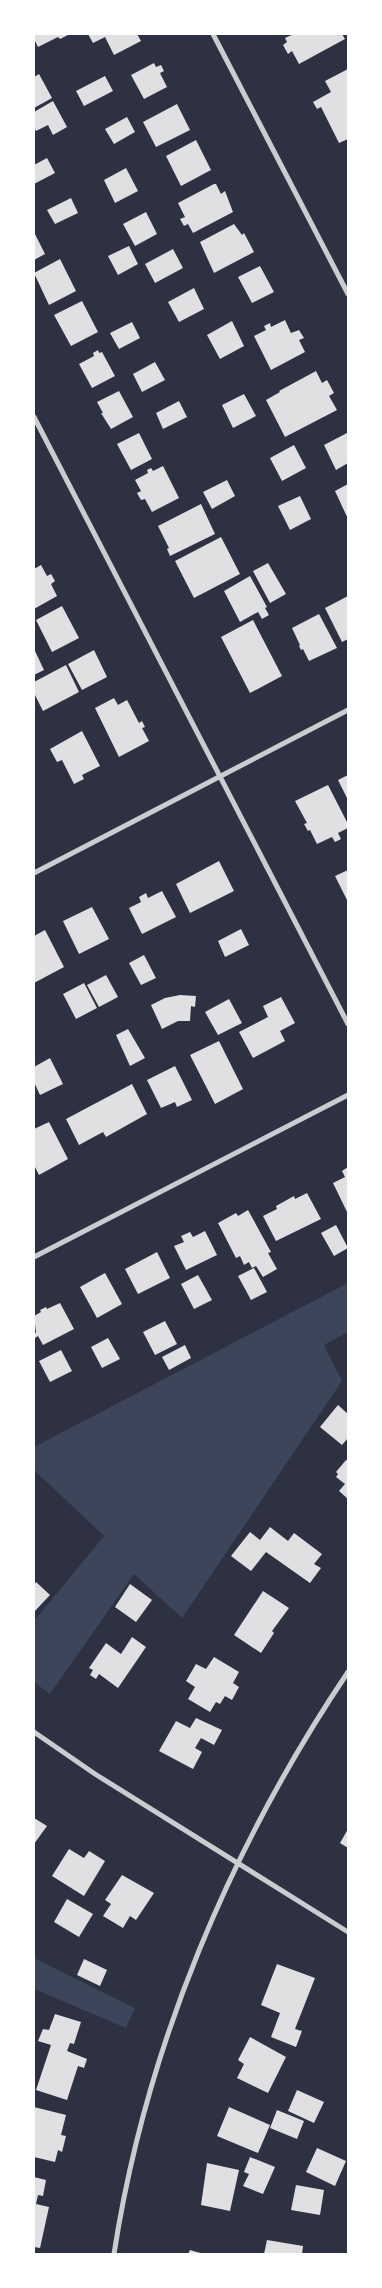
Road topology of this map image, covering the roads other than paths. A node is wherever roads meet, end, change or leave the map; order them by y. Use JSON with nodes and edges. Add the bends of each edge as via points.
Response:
{"nodes":[{"id":1,"x":213,"y":34,"type":"edge"},
{"id":2,"x":348,"y":294,"type":"edge"},
{"id":3,"x":34,"y":416,"type":"edge"},
{"id":4,"x":348,"y":710,"type":"edge"},
{"id":5,"x":221,"y":776,"type":"junction"},
{"id":6,"x":34,"y":873,"type":"edge"},
{"id":7,"x":348,"y":1024,"type":"edge"},
{"id":8,"x":348,"y":1095,"type":"edge"},
{"id":9,"x":34,"y":1257,"type":"edge"},
{"id":10,"x":348,"y":1672,"type":"edge"},
{"id":11,"x":34,"y":1732,"type":"edge"},
{"id":12,"x":237,"y":1863,"type":"junction"},
{"id":13,"x":348,"y":1932,"type":"edge"},
{"id":14,"x":114,"y":2254,"type":"edge"}],
"edges":[{"from":1,"to":2,"type":"street"},
{"from":3,"to":5,"type":"street"},
{"from":4,"to":5,"type":"street"},
{"from":5,"to":6,"type":"street"},
{"from":5,"to":7,"type":"street"},
{"from":8,"to":9,"type":"street"},
{"from":10,"to":12,"type":"street","via":[[309,1730]]},
{"from":11,"to":12,"type":"street"},
{"from":12,"to":13,"type":"street"},
{"from":12,"to":14,"type":"street","via":[[187,1980],[147,2102]]}]}
